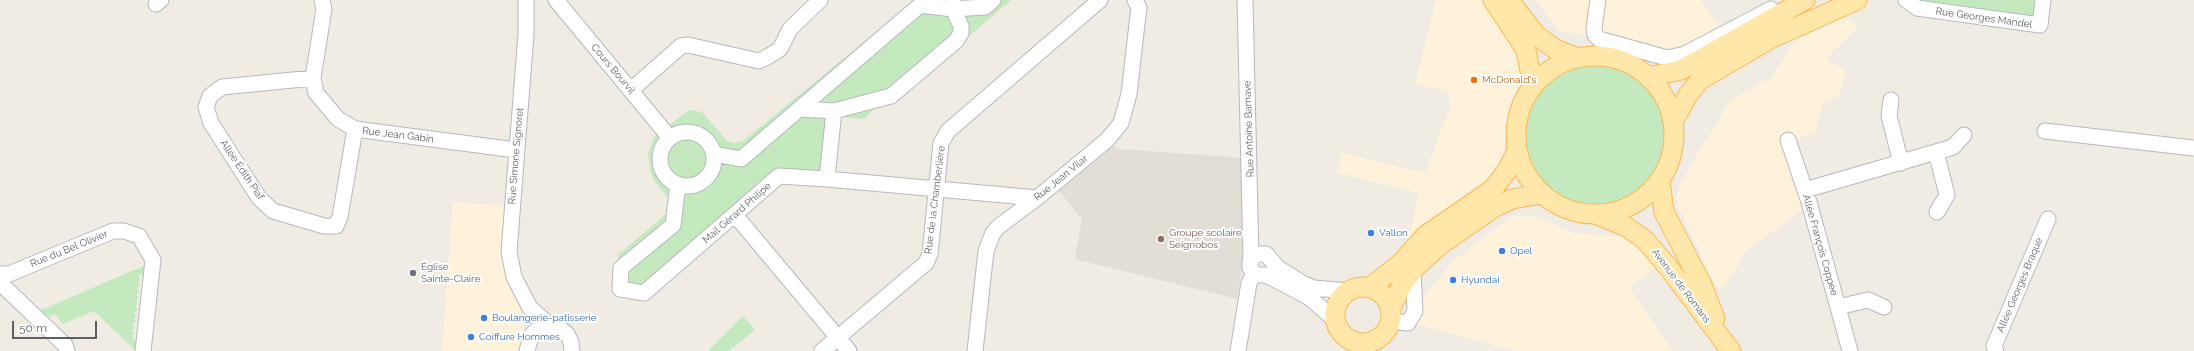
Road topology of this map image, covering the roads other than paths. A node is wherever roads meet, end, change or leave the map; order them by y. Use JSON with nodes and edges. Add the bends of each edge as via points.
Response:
{"nodes":[{"id":1,"x":322,"y":0,"type":"edge"},
{"id":2,"x":526,"y":0,"type":"edge"},
{"id":3,"x":556,"y":0,"type":"edge"},
{"id":4,"x":820,"y":0,"type":"edge"},
{"id":5,"x":993,"y":0,"type":"edge"},
{"id":6,"x":1100,"y":0,"type":"edge"},
{"id":7,"x":1135,"y":0,"type":"edge"},
{"id":8,"x":1245,"y":0,"type":"edge"},
{"id":9,"x":1493,"y":0,"type":"edge"},
{"id":10,"x":1509,"y":0,"type":"edge"},
{"id":11,"x":1598,"y":0,"type":"edge"},
{"id":12,"x":1788,"y":0,"type":"edge"},
{"id":13,"x":1805,"y":0,"type":"edge"},
{"id":14,"x":1857,"y":0,"type":"edge"},
{"id":15,"x":1906,"y":0,"type":"edge"},
{"id":16,"x":2044,"y":0,"type":"edge"},
{"id":17,"x":923,"y":3,"type":"edge"},
{"id":18,"x":953,"y":4,"type":"edge"},
{"id":19,"x":1717,"y":52,"type":"junction"},
{"id":20,"x":1578,"y":58,"type":"junction"},
{"id":21,"x":1648,"y":77,"type":"junction"},
{"id":22,"x":313,"y":78,"type":"junction"},
{"id":23,"x":1532,"y":86,"type":"junction"},
{"id":24,"x":631,"y":90,"type":"junction"},
{"id":25,"x":1891,"y":100,"type":"dead end"},
{"id":26,"x":799,"y":109,"type":"junction"},
{"id":27,"x":834,"y":111,"type":"junction"},
{"id":28,"x":1673,"y":122,"type":"junction"},
{"id":29,"x":355,"y":129,"type":"junction"},
{"id":30,"x":2045,"y":131,"type":"dead end"},
{"id":31,"x":1964,"y":135,"type":"dead end"},
{"id":32,"x":670,"y":138,"type":"junction"},
{"id":33,"x":1788,"y":140,"type":"dead end"},
{"id":34,"x":2194,"y":148,"type":"edge"},
{"id":35,"x":516,"y":150,"type":"junction"},
{"id":36,"x":1517,"y":151,"type":"junction"},
{"id":37,"x":1936,"y":152,"type":"junction"},
{"id":38,"x":714,"y":154,"type":"junction"},
{"id":39,"x":1901,"y":162,"type":"junction"},
{"id":40,"x":827,"y":179,"type":"junction"},
{"id":41,"x":1660,"y":180,"type":"junction"},
{"id":42,"x":678,"y":184,"type":"junction"},
{"id":43,"x":937,"y":189,"type":"junction"},
{"id":44,"x":1805,"y":190,"type":"junction"},
{"id":45,"x":1542,"y":194,"type":"junction"},
{"id":46,"x":1037,"y":198,"type":"junction"},
{"id":47,"x":1936,"y":212,"type":"dead end"},
{"id":48,"x":735,"y":215,"type":"junction"},
{"id":49,"x":1595,"y":215,"type":"junction"},
{"id":50,"x":2048,"y":218,"type":"dead end"},
{"id":51,"x":1261,"y":264,"type":"junction"},
{"id":52,"x":0,"y":274,"type":"edge"},
{"id":53,"x":0,"y":283,"type":"edge"},
{"id":54,"x":1369,"y":288,"type":"junction"},
{"id":55,"x":1348,"y":291,"type":"junction"},
{"id":56,"x":1838,"y":307,"type":"junction"},
{"id":57,"x":1884,"y":307,"type":"dead end"},
{"id":58,"x":530,"y":308,"type":"junction"},
{"id":59,"x":1390,"y":316,"type":"junction"},
{"id":60,"x":551,"y":326,"type":"junction"},
{"id":61,"x":531,"y":336,"type":"junction"},
{"id":62,"x":1342,"y":336,"type":"edge"},
{"id":63,"x":837,"y":338,"type":"junction"},
{"id":64,"x":1727,"y":345,"type":"edge"},
{"id":65,"x":1371,"y":346,"type":"edge"},
{"id":66,"x":67,"y":351,"type":"edge"},
{"id":67,"x":143,"y":351,"type":"edge"},
{"id":68,"x":527,"y":351,"type":"edge"},
{"id":69,"x":572,"y":351,"type":"edge"},
{"id":70,"x":822,"y":351,"type":"edge"},
{"id":71,"x":849,"y":351,"type":"edge"},
{"id":72,"x":975,"y":351,"type":"edge"},
{"id":73,"x":1238,"y":351,"type":"edge"},
{"id":74,"x":1850,"y":351,"type":"edge"},
{"id":75,"x":1996,"y":351,"type":"edge"}],
"edges":[{"from":1,"to":22,"type":"street","name":"Rue Jean Gabin","via":[[324,9]]},
{"from":2,"to":35,"type":"street","name":"Rue Simone Signoret","via":[[526,34]]},
{"from":3,"to":24,"type":"street","name":"Cours Bourvil"},
{"from":4,"to":24,"type":"street","via":[[790,29],[780,49],[769,56],[758,61],[688,45],[681,46]]},
{"from":5,"to":18,"type":"street","via":[[985,7]]},
{"from":6,"to":43,"type":"street","name":"Rue de la Chamberlière","via":[[948,131],[941,143]]},
{"from":7,"to":46,"type":"street","name":"Rue Jean Vilar","via":[[1138,15],[1129,94],[1121,122],[1107,140]]},
{"from":8,"to":51,"type":"street","name":"Rue Antoine Barnave","via":[[1251,227]]},
{"from":9,"to":23,"type":"main road","via":[[1526,50]]},
{"from":10,"to":20,"type":"main road","via":[[1540,39],[1555,49]]},
{"from":11,"to":19,"type":"street","via":[[1594,28],[1595,35],[1603,41],[1667,58]]},
{"from":12,"to":19,"type":"street"},
{"from":13,"to":19,"type":"main road"},
{"from":14,"to":19,"type":"main road","via":[[1770,38]]},
{"from":15,"to":16,"type":"street","name":"Rue Georges Mandel","via":[[1917,8],[2040,25]]},
{"from":17,"to":18,"type":"street"},
{"from":17,"to":26,"type":"street"},
{"from":18,"to":27,"type":"street","via":[[961,26],[961,34],[956,41],[891,96]]},
{"from":19,"to":21,"type":"main road","via":[[1681,70]]},
{"from":19,"to":28,"type":"main road","via":[[1688,94]]},
{"from":20,"to":21,"type":"main road","via":[[1597,56],[1615,59],[1633,66]]},
{"from":20,"to":23,"type":"main road","via":[[1553,68]]},
{"from":21,"to":28,"type":"main road","via":[[1664,98]]},
{"from":22,"to":29,"type":"street","name":"Rue Jean Gabin","via":[[316,93],[338,119]]},
{"from":22,"to":29,"type":"street","name":"Allée Édith Piaf","via":[[222,87],[210,96],[206,107],[211,123],[259,198],[273,211],[324,226],[336,226],[340,217]]},
{"from":23,"to":36,"type":"main road","via":[[1516,124]]},
{"from":24,"to":32,"type":"street","name":"Cours Bourvil"},
{"from":25,"to":39,"type":"street","via":[[1889,116]]},
{"from":26,"to":27,"type":"street"},
{"from":26,"to":38,"type":"street","via":[[741,159]]},
{"from":27,"to":40,"type":"street"},
{"from":28,"to":41,"type":"main road","via":[[1672,153]]},
{"from":29,"to":35,"type":"street","name":"Rue Jean Gabin"},
{"from":30,"to":34,"type":"street"},
{"from":31,"to":37,"type":"street","via":[[1953,147]]},
{"from":32,"to":38,"type":"street","via":[[680,133],[692,132],[706,140]]},
{"from":32,"to":42,"type":"street","via":[[661,154],[661,163],[670,179]]},
{"from":33,"to":44,"type":"street","name":"Allée François Coppée"},
{"from":35,"to":58,"type":"street","name":"Rue Simone Signoret","via":[[509,252],[514,277]]},
{"from":36,"to":45,"type":"main road","via":[[1522,167]]},
{"from":36,"to":54,"type":"main road","via":[[1493,189],[1425,236],[1400,264]]},
{"from":37,"to":39,"type":"street"},
{"from":37,"to":47,"type":"street","via":[[1946,195]]},
{"from":38,"to":42,"type":"street","via":[[712,170],[701,182],[686,186]]},
{"from":39,"to":44,"type":"street"},
{"from":40,"to":43,"type":"street","name":"Mail Gérard Philipe"},
{"from":40,"to":48,"type":"street","name":"Mail Gérard Philipe","via":[[780,176]]},
{"from":41,"to":49,"type":"main road","via":[[1650,192],[1625,209]]},
{"from":41,"to":64,"type":"main road","name":"Avenue de Romans","via":[[1664,212],[1702,285]]},
{"from":42,"to":48,"type":"street","name":"Mail Gérard Philipe","via":[[673,225],[621,268],[620,290],[644,294]]},
{"from":43,"to":46,"type":"street","name":"Mail Gérard Philipe"},
{"from":43,"to":63,"type":"street","name":"Rue de la Chamberlière","via":[[930,254],[926,263]]},
{"from":44,"to":56,"type":"street","name":"Allée François Coppée"},
{"from":45,"to":49,"type":"main road","via":[[1551,202],[1572,212]]},
{"from":45,"to":59,"type":"main road","via":[[1512,199],[1495,207],[1439,246],[1402,285]]},
{"from":46,"to":72,"type":"street","name":"Rue Jean Vilar","via":[[998,227],[989,241]]},
{"from":48,"to":63,"type":"street"},
{"from":49,"to":64,"type":"main road","name":"Avenue de Romans","via":[[1625,226],[1645,240]]},
{"from":50,"to":75,"type":"street","name":"Allée Georges Braque","via":[[1994,346]]},
{"from":51,"to":55,"type":"street","via":[[1314,288]]},
{"from":51,"to":62,"type":"street","via":[[1311,299]]},
{"from":51,"to":73,"type":"street","via":[[1249,283]]},
{"from":52,"to":67,"type":"street","name":"Rue du Bel Olivier","via":[[9,274],[113,231],[124,231],[139,236],[153,260]]},
{"from":53,"to":66,"type":"street","via":[[65,345]]},
{"from":54,"to":55,"type":"main road"},
{"from":54,"to":59,"type":"main road","via":[[1383,296]]},
{"from":55,"to":62,"type":"main road","via":[[1337,304]]},
{"from":56,"to":57,"type":"street","via":[[1868,300]]},
{"from":56,"to":74,"type":"street","name":"Allée François Coppée"},
{"from":58,"to":60,"type":"street","name":"Rue Simone Signoret"},
{"from":58,"to":61,"type":"street","name":"Rue Simone Signoret"},
{"from":59,"to":65,"type":"main road","via":[[1384,332]]},
{"from":60,"to":61,"type":"street","via":[[536,330]]},
{"from":60,"to":69,"type":"street","name":"Rue Simone Signoret","via":[[567,334]]},
{"from":61,"to":68,"type":"street","name":"Rue Simone Signoret"},
{"from":62,"to":65,"type":"main road"},
{"from":63,"to":70,"type":"street","name":"Rue de la Chamberlière"},
{"from":63,"to":71,"type":"street"}]}
